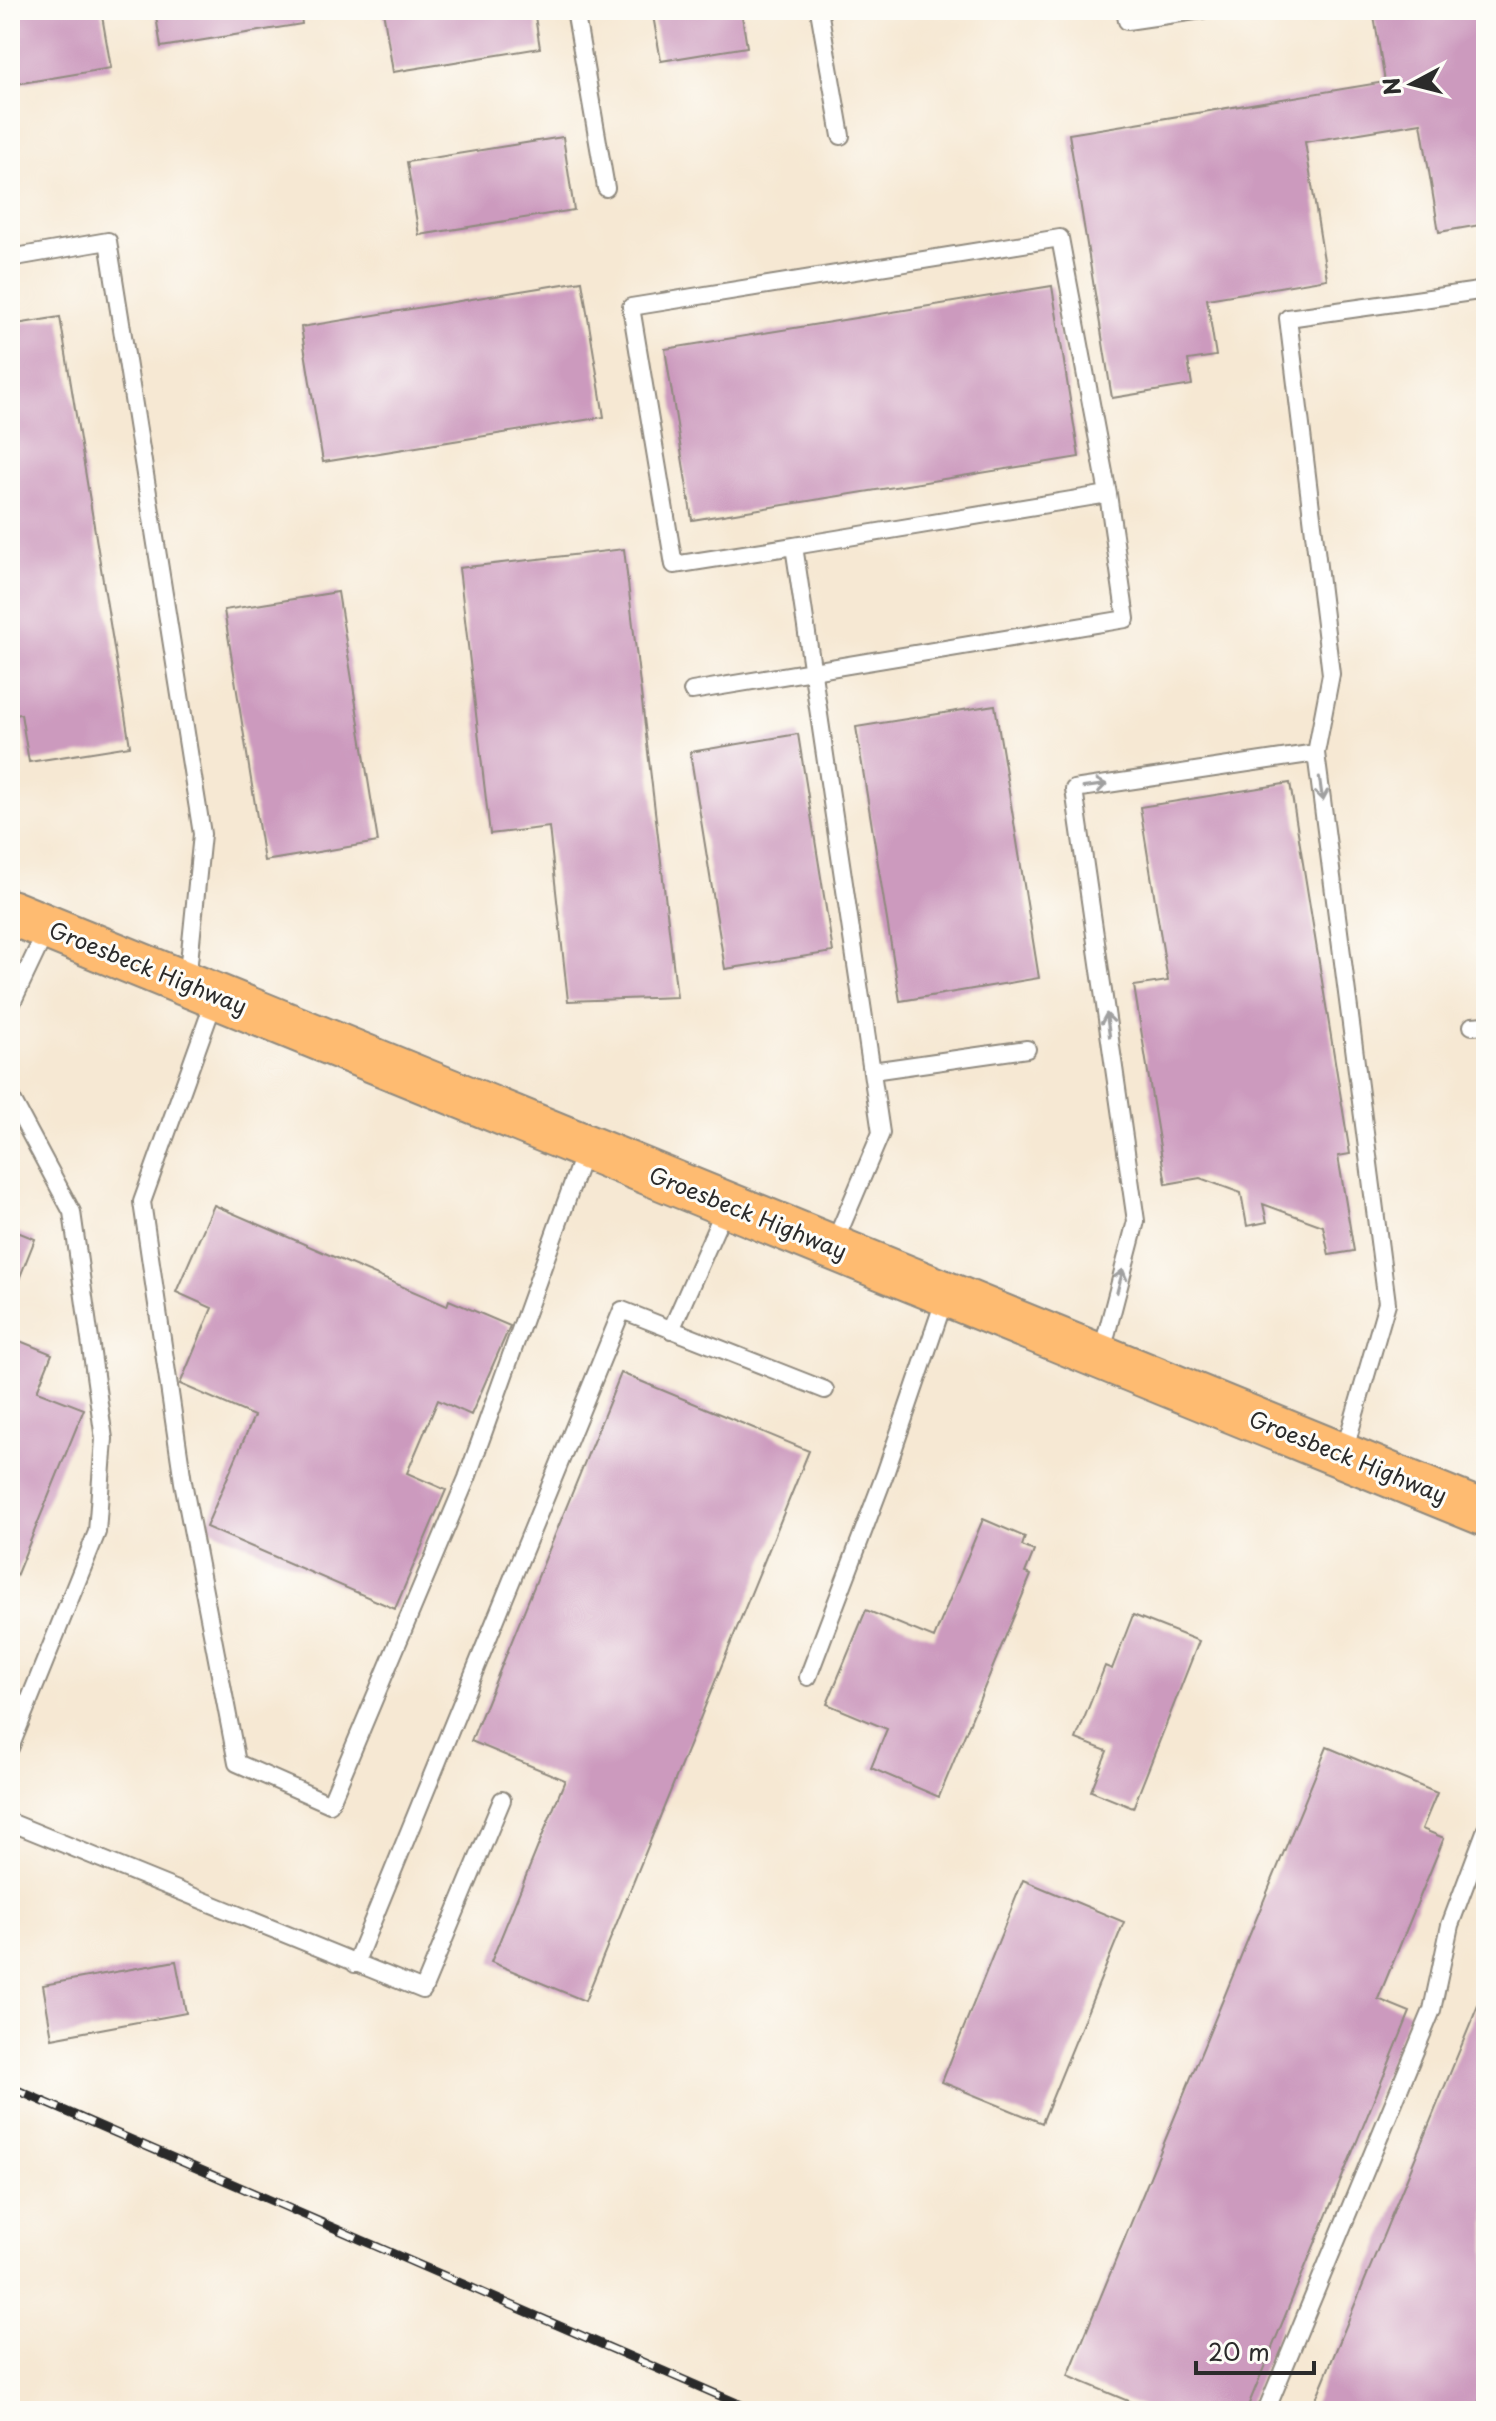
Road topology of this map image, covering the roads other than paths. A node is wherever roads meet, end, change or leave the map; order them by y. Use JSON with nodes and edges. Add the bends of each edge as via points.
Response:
{"nodes":[{"id":1,"x":575,"y":10,"type":"edge"},
{"id":2,"x":819,"y":10,"type":"edge"},
{"id":3,"x":1125,"y":10,"type":"edge"},
{"id":4,"x":1202,"y":10,"type":"edge"},
{"id":5,"x":841,"y":136,"type":"dead end"},
{"id":6,"x":606,"y":188,"type":"dead end"},
{"id":7,"x":10,"y":258,"type":"edge"},
{"id":8,"x":1486,"y":290,"type":"edge"},
{"id":9,"x":1108,"y":494,"type":"junction"},
{"id":10,"x":794,"y":546,"type":"junction"},
{"id":11,"x":812,"y":672,"type":"junction"},
{"id":12,"x":692,"y":691,"type":"dead end"},
{"id":13,"x":1316,"y":753,"type":"junction"},
{"id":14,"x":29,"y":920,"type":"edge"},
{"id":15,"x":202,"y":990,"type":"junction"},
{"id":16,"x":10,"y":1007,"type":"edge"},
{"id":17,"x":1027,"y":1049,"type":"dead end"},
{"id":18,"x":872,"y":1071,"type":"junction"},
{"id":19,"x":10,"y":1096,"type":"edge"},
{"id":20,"x":586,"y":1147,"type":"junction"},
{"id":21,"x":726,"y":1204,"type":"junction"},
{"id":22,"x":832,"y":1247,"type":"junction"},
{"id":23,"x":946,"y":1294,"type":"junction"},
{"id":24,"x":671,"y":1330,"type":"junction"},
{"id":25,"x":1101,"y":1357,"type":"junction"},
{"id":26,"x":825,"y":1390,"type":"dead end"},
{"id":27,"x":1343,"y":1455,"type":"junction"},
{"id":28,"x":1486,"y":1514,"type":"edge"},
{"id":29,"x":808,"y":1677,"type":"dead end"},
{"id":30,"x":10,"y":1748,"type":"edge"},
{"id":31,"x":502,"y":1800,"type":"dead end"},
{"id":32,"x":10,"y":1822,"type":"edge"},
{"id":33,"x":1486,"y":1829,"type":"edge"},
{"id":34,"x":355,"y":1964,"type":"junction"},
{"id":35,"x":1266,"y":2411,"type":"edge"}],
"edges":[{"from":1,"to":6,"type":"lane"},
{"from":2,"to":5,"type":"lane"},
{"from":3,"to":4,"type":"lane","via":[[1127,21]]},
{"from":7,"to":15,"type":"lane","via":[[108,241],[202,834]]},
{"from":8,"to":13,"type":"lane","via":[[1288,318],[1331,674]]},
{"from":9,"to":10,"type":"lane"},
{"from":9,"to":10,"type":"lane","via":[[1060,238],[631,307],[674,565]]},
{"from":9,"to":11,"type":"lane","via":[[1126,619]]},
{"from":10,"to":11,"type":"lane"},
{"from":11,"to":12,"type":"lane"},
{"from":11,"to":18,"type":"lane"},
{"from":25,"to":13,"type":"lane","one_way":true,"via":[[1136,1221],[1074,789]]},
{"from":13,"to":27,"type":"lane","one_way":true,"via":[[1387,1303]]},
{"from":14,"to":15,"type":"main road","name":"Groesbeck Highway"},
{"from":14,"to":16,"type":"lane"},
{"from":15,"to":20,"type":"main road","name":"Groesbeck Highway"},
{"from":15,"to":20,"type":"lane","via":[[142,1202],[183,1482],[237,1763],[330,1804],[467,1478]]},
{"from":17,"to":18,"type":"lane"},
{"from":18,"to":22,"type":"lane","via":[[881,1133]]},
{"from":19,"to":30,"type":"lane","via":[[72,1212],[104,1439],[97,1532]]},
{"from":20,"to":21,"type":"main road","name":"Groesbeck Highway"},
{"from":21,"to":22,"type":"main road","name":"Groesbeck Highway"},
{"from":21,"to":24,"type":"lane"},
{"from":22,"to":23,"type":"main road","name":"Groesbeck Highway"},
{"from":23,"to":25,"type":"main road","name":"Groesbeck Highway"},
{"from":23,"to":29,"type":"lane"},
{"from":24,"to":26,"type":"lane"},
{"from":24,"to":34,"type":"lane","via":[[622,1310]]},
{"from":25,"to":27,"type":"main road","name":"Groesbeck Highway"},
{"from":27,"to":28,"type":"main road","name":"Groesbeck Highway"},
{"from":31,"to":34,"type":"lane","via":[[423,1990]]},
{"from":32,"to":34,"type":"lane"},
{"from":33,"to":35,"type":"lane","via":[[1450,1925],[1432,2010]]}]}
